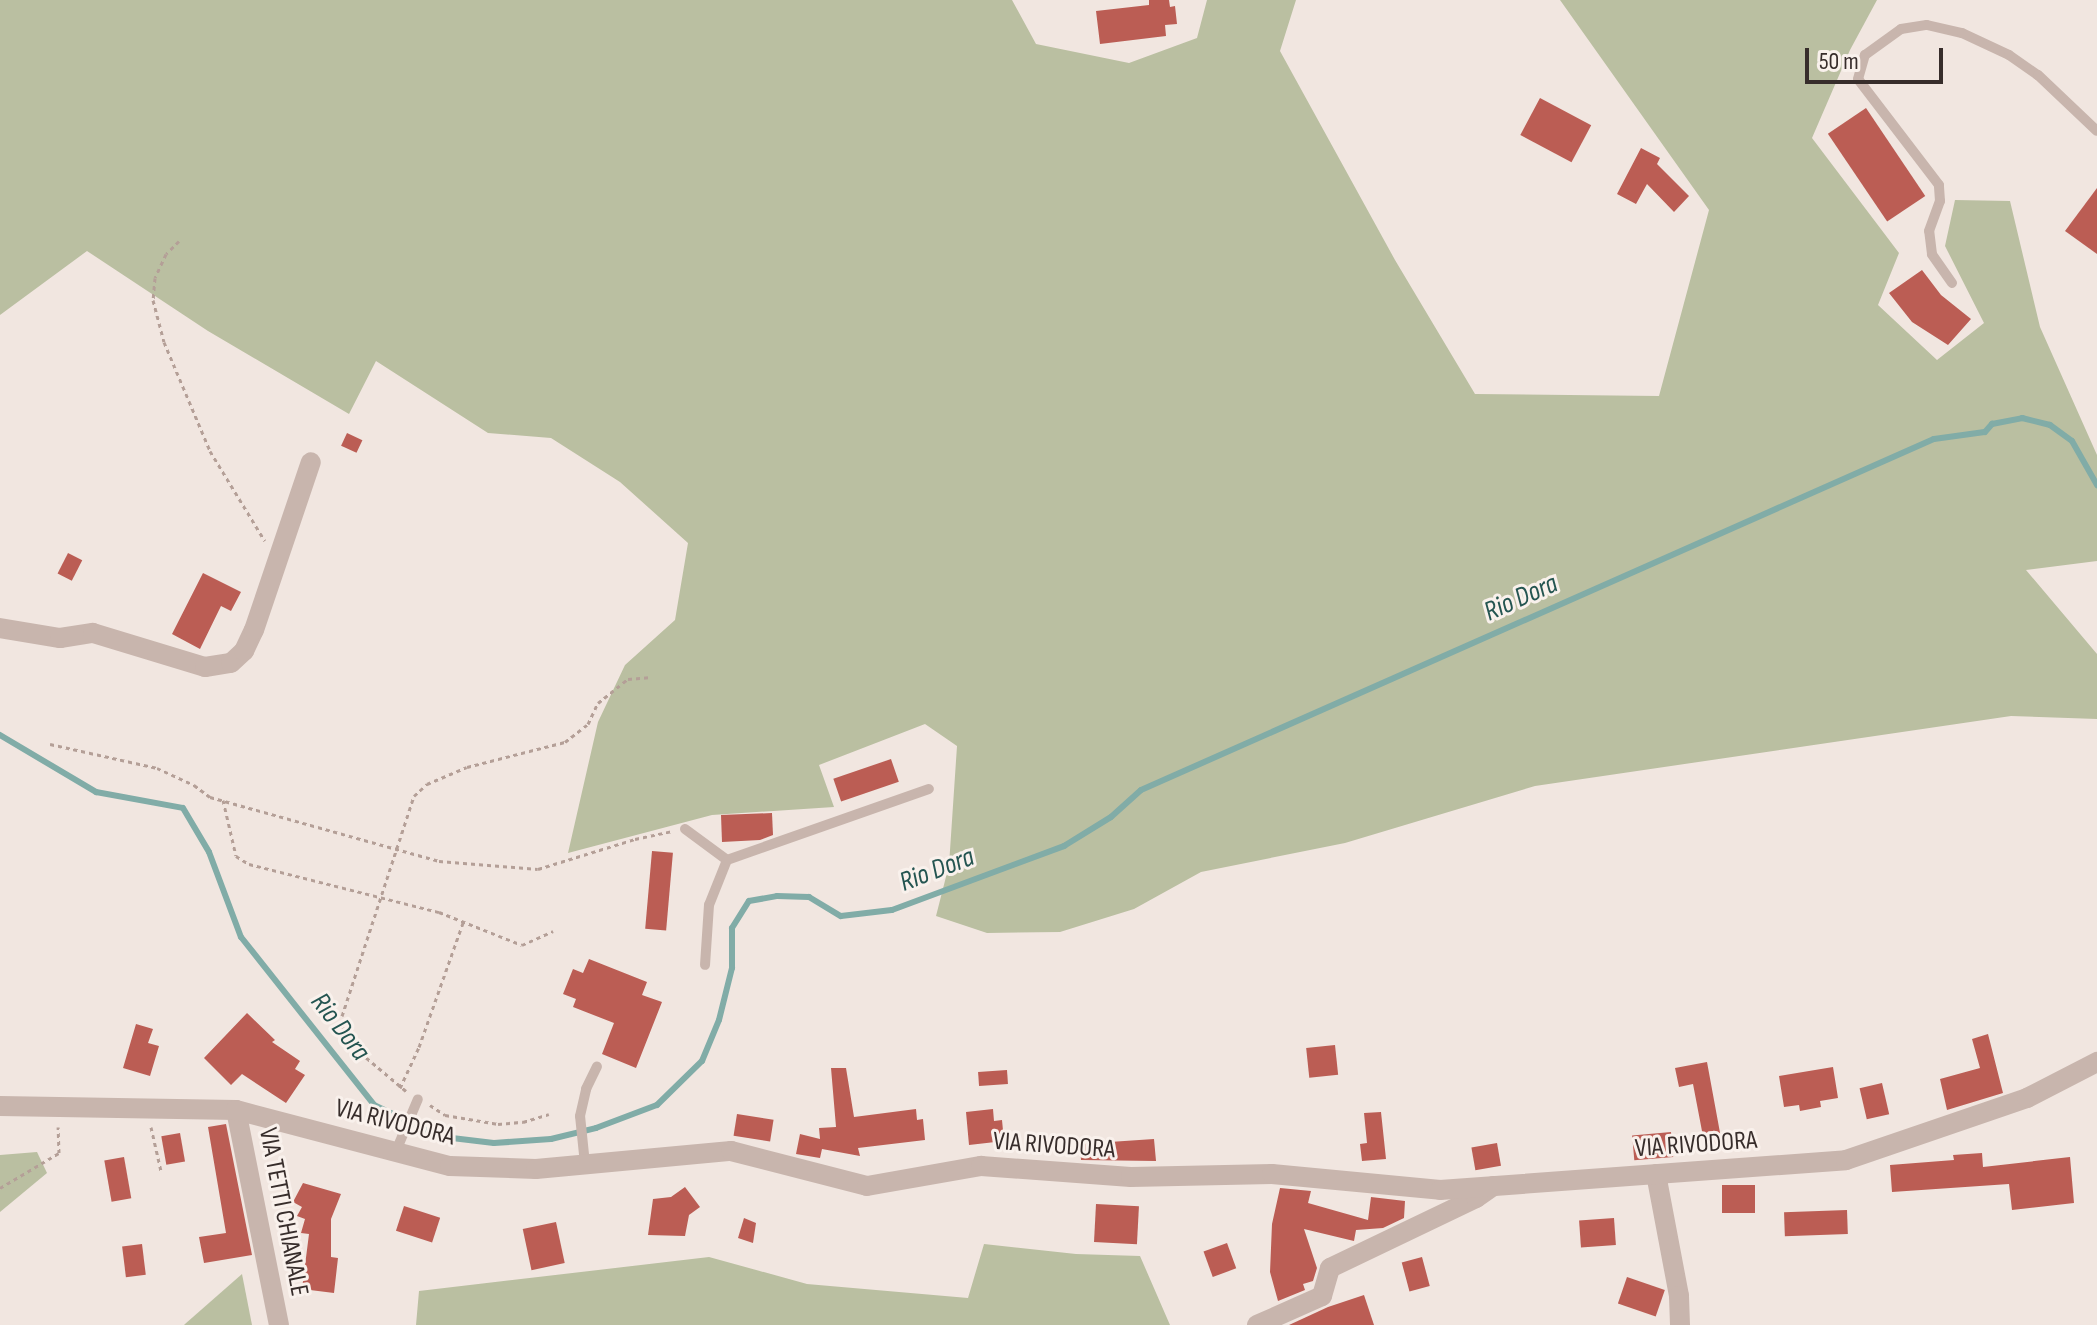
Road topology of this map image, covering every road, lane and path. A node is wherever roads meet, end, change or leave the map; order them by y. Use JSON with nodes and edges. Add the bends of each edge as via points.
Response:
{"nodes":[{"id":1,"x":2097,"y":131,"type":"edge"},
{"id":2,"x":179,"y":241,"type":"dead end"},
{"id":3,"x":1952,"y":283,"type":"dead end"},
{"id":4,"x":311,"y":462,"type":"dead end"},
{"id":5,"x":277,"y":561,"type":"junction"},
{"id":6,"x":0,"y":628,"type":"edge"},
{"id":7,"x":652,"y":677,"type":"dead end"},
{"id":8,"x":50,"y":744,"type":"dead end"},
{"id":9,"x":929,"y":789,"type":"dead end"},
{"id":10,"x":223,"y":800,"type":"junction"},
{"id":11,"x":685,"y":829,"type":"joint"},
{"id":12,"x":397,"y":848,"type":"junction"},
{"id":13,"x":727,"y":860,"type":"junction"},
{"id":14,"x":381,"y":896,"type":"junction"},
{"id":15,"x":464,"y":920,"type":"junction"},
{"id":16,"x":553,"y":931,"type":"dead end"},
{"id":17,"x":705,"y":965,"type":"dead end"},
{"id":18,"x":2097,"y":1062,"type":"edge"},
{"id":19,"x":597,"y":1066,"type":"dead end"},
{"id":20,"x":400,"y":1088,"type":"junction"},
{"id":21,"x":418,"y":1099,"type":"junction"},
{"id":22,"x":0,"y":1106,"type":"edge"},
{"id":23,"x":47,"y":1106,"type":"junction"},
{"id":24,"x":147,"y":1108,"type":"junction"},
{"id":25,"x":236,"y":1110,"type":"junction"},
{"id":26,"x":549,"y":1114,"type":"dead end"},
{"id":27,"x":396,"y":1151,"type":"junction"},
{"id":28,"x":585,"y":1164,"type":"junction"},
{"id":29,"x":161,"y":1171,"type":"dead end"},
{"id":30,"x":1656,"y":1174,"type":"junction"},
{"id":31,"x":1493,"y":1186,"type":"junction"},
{"id":32,"x":0,"y":1188,"type":"edge"},
{"id":33,"x":279,"y":1325,"type":"edge"},
{"id":34,"x":1257,"y":1325,"type":"edge"},
{"id":35,"x":1680,"y":1325,"type":"edge"}],
"edges":[{"from":1,"to":3,"type":"lane","via":[[2038,75],[1962,33],[1927,25],[1901,29],[1865,55],[1858,79],[1939,185],[1940,201],[1929,231],[1932,254]]},
{"from":2,"to":5,"type":"path","via":[[155,278],[153,300],[164,342],[210,451]]},
{"from":4,"to":5,"type":"street"},
{"from":5,"to":6,"type":"street","via":[[244,651],[231,663],[205,667],[93,633],[60,638]]},
{"from":7,"to":12,"type":"path","via":[[628,679],[598,703],[588,724],[565,742],[467,767],[427,784],[414,796]]},
{"from":8,"to":10,"type":"path","via":[[157,768]]},
{"from":9,"to":13,"type":"lane"},
{"from":10,"to":12,"type":"path"},
{"from":10,"to":14,"type":"path","via":[[236,856],[249,864]]},
{"from":11,"to":12,"type":"path","via":[[538,869],[439,861]]},
{"from":11,"to":13,"type":"lane"},
{"from":12,"to":14,"type":"path"},
{"from":13,"to":17,"type":"lane","via":[[709,905]]},
{"from":14,"to":15,"type":"path"},
{"from":14,"to":20,"type":"path","via":[[342,1016],[344,1039]]},
{"from":15,"to":16,"type":"path","via":[[522,945]]},
{"from":15,"to":20,"type":"path"},
{"from":18,"to":30,"type":"street","name":"VIA RIVODORA","via":[[2027,1098],[1846,1160]]},
{"from":19,"to":28,"type":"lane","via":[[580,1116]]},
{"from":20,"to":21,"type":"path"},
{"from":21,"to":26,"type":"path","via":[[445,1115],[498,1124]]},
{"from":21,"to":27,"type":"lane"},
{"from":22,"to":23,"type":"street","name":"VIA RIVODORA"},
{"from":23,"to":24,"type":"street","name":"VIA RIVODORA"},
{"from":23,"to":32,"type":"path","via":[[60,1132],[59,1153]]},
{"from":24,"to":25,"type":"street","name":"VIA RIVODORA"},
{"from":24,"to":29,"type":"path"},
{"from":25,"to":27,"type":"street","name":"VIA RIVODORA"},
{"from":25,"to":33,"type":"street","name":"VIA TETTI CHIANALE"},
{"from":27,"to":28,"type":"street","name":"VIA RIVODORA","via":[[450,1166],[536,1169]]},
{"from":28,"to":31,"type":"street","name":"VIA RIVODORA","via":[[731,1151],[867,1186],[981,1166],[1131,1177],[1272,1174],[1440,1190]]},
{"from":30,"to":31,"type":"street","name":"VIA RIVODORA"},
{"from":30,"to":35,"type":"street"},
{"from":31,"to":34,"type":"street","via":[[1330,1268],[1322,1296]]}]}
